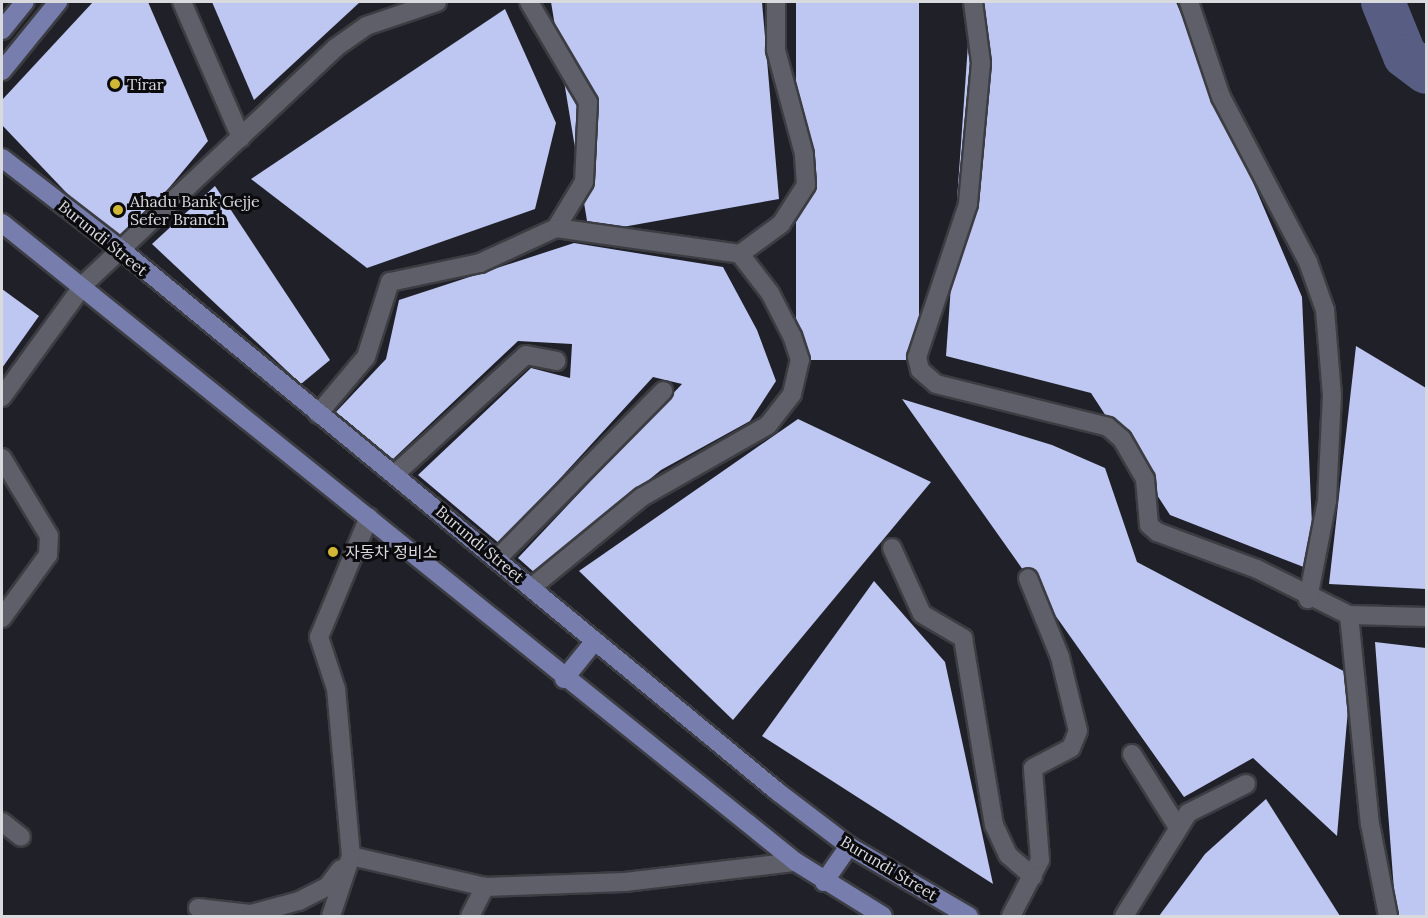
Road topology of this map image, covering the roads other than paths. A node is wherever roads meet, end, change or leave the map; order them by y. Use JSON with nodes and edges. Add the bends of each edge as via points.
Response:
{"nodes":[{"id":1,"x":26,"y":2,"type":"edge"},
{"id":2,"x":58,"y":2,"type":"edge"},
{"id":3,"x":182,"y":2,"type":"edge"},
{"id":4,"x":437,"y":2,"type":"edge"},
{"id":5,"x":529,"y":2,"type":"edge"},
{"id":6,"x":776,"y":2,"type":"edge"},
{"id":7,"x":973,"y":2,"type":"edge"},
{"id":8,"x":1189,"y":2,"type":"edge"},
{"id":9,"x":2,"y":30,"type":"edge"},
{"id":10,"x":2,"y":71,"type":"edge"},
{"id":11,"x":241,"y":138,"type":"junction"},
{"id":12,"x":2,"y":158,"type":"edge"},
{"id":13,"x":2,"y":223,"type":"edge"},
{"id":14,"x":556,"y":228,"type":"junction"},
{"id":15,"x":119,"y":248,"type":"junction"},
{"id":16,"x":740,"y":254,"type":"junction"},
{"id":17,"x":84,"y":284,"type":"junction"},
{"id":18,"x":556,"y":361,"type":"dead end"},
{"id":19,"x":663,"y":391,"type":"dead end"},
{"id":20,"x":2,"y":397,"type":"edge"},
{"id":21,"x":318,"y":414,"type":"junction"},
{"id":22,"x":2,"y":458,"type":"edge"},
{"id":23,"x":395,"y":474,"type":"junction"},
{"id":24,"x":369,"y":517,"type":"junction"},
{"id":25,"x":892,"y":548,"type":"dead end"},
{"id":26,"x":498,"y":558,"type":"junction"},
{"id":27,"x":1028,"y":578,"type":"dead end"},
{"id":28,"x":532,"y":587,"type":"junction"},
{"id":29,"x":1308,"y":599,"type":"junction"},
{"id":30,"x":1349,"y":615,"type":"junction"},
{"id":31,"x":1426,"y":617,"type":"edge"},
{"id":32,"x":2,"y":618,"type":"edge"},
{"id":33,"x":594,"y":642,"type":"junction"},
{"id":34,"x":564,"y":679,"type":"junction"},
{"id":35,"x":1132,"y":754,"type":"dead end"},
{"id":36,"x":1246,"y":784,"type":"dead end"},
{"id":37,"x":2,"y":822,"type":"edge"},
{"id":38,"x":1177,"y":826,"type":"junction"},
{"id":39,"x":21,"y":837,"type":"dead end"},
{"id":40,"x":849,"y":846,"type":"junction"},
{"id":41,"x":351,"y":856,"type":"junction"},
{"id":42,"x":796,"y":862,"type":"junction"},
{"id":43,"x":1033,"y":877,"type":"junction"},
{"id":44,"x":825,"y":882,"type":"junction"},
{"id":45,"x":485,"y":886,"type":"junction"},
{"id":46,"x":198,"y":908,"type":"dead end"},
{"id":47,"x":331,"y":916,"type":"edge"},
{"id":48,"x":470,"y":916,"type":"edge"},
{"id":49,"x":883,"y":916,"type":"edge"},
{"id":50,"x":969,"y":916,"type":"edge"},
{"id":51,"x":1011,"y":916,"type":"edge"},
{"id":52,"x":1124,"y":916,"type":"edge"},
{"id":53,"x":1388,"y":916,"type":"edge"}],
"edges":[{"from":1,"to":9,"type":"main road"},
{"from":2,"to":10,"type":"main road"},
{"from":3,"to":11,"type":"street"},
{"from":4,"to":11,"type":"street","via":[[366,26]]},
{"from":5,"to":14,"type":"street","via":[[588,102],[584,182]]},
{"from":6,"to":16,"type":"street","via":[[777,50],[804,154],[806,185],[781,224]]},
{"from":7,"to":29,"type":"street","via":[[981,63],[968,204],[917,357],[920,370],[936,384],[1108,427],[1122,439],[1145,479],[1149,525],[1156,532],[1257,569]]},
{"from":8,"to":29,"type":"street","via":[[1221,97],[1308,262],[1325,310],[1332,395],[1327,501]]},
{"from":11,"to":15,"type":"street"},
{"from":12,"to":15,"type":"main road","name":"Burundi Street"},
{"from":13,"to":17,"type":"main road"},
{"from":14,"to":16,"type":"street"},
{"from":14,"to":21,"type":"street","via":[[480,263],[390,282],[366,357]]},
{"from":15,"to":17,"type":"street"},
{"from":15,"to":21,"type":"main road","name":"Burundi Street"},
{"from":16,"to":28,"type":"street","via":[[770,293],[801,360],[792,394],[768,425],[642,497]]},
{"from":17,"to":20,"type":"street"},
{"from":17,"to":24,"type":"main road"},
{"from":18,"to":23,"type":"street","via":[[526,356]]},
{"from":19,"to":26,"type":"street"},
{"from":21,"to":23,"type":"main road","name":"Burundi Street"},
{"from":22,"to":32,"type":"street","via":[[49,536],[48,555]]},
{"from":23,"to":26,"type":"main road","name":"Burundi Street"},
{"from":24,"to":34,"type":"main road"},
{"from":24,"to":41,"type":"street","via":[[319,637],[336,689]]},
{"from":25,"to":43,"type":"street","via":[[922,614],[963,638],[994,825],[1008,855]]},
{"from":26,"to":28,"type":"main road","name":"Burundi Street"},
{"from":27,"to":43,"type":"street","via":[[1060,657],[1078,731],[1071,748],[1033,768],[1041,850]]},
{"from":28,"to":33,"type":"main road","name":"Burundi Street"},
{"from":29,"to":30,"type":"street"},
{"from":30,"to":31,"type":"street"},
{"from":30,"to":53,"type":"street","via":[[1370,824]]},
{"from":33,"to":34,"type":"main road"},
{"from":33,"to":40,"type":"main road","name":"Burundi Street"},
{"from":34,"to":42,"type":"main road"},
{"from":35,"to":38,"type":"street"},
{"from":36,"to":38,"type":"street","via":[[1200,804]]},
{"from":37,"to":39,"type":"street"},
{"from":38,"to":52,"type":"street"},
{"from":40,"to":44,"type":"main road"},
{"from":40,"to":50,"type":"main road","name":"Burundi Street"},
{"from":41,"to":45,"type":"street"},
{"from":41,"to":46,"type":"street","via":[[328,886],[299,901],[251,914]]},
{"from":41,"to":47,"type":"street"},
{"from":42,"to":44,"type":"main road"},
{"from":42,"to":45,"type":"street","via":[[625,882]]},
{"from":43,"to":51,"type":"street"},
{"from":44,"to":49,"type":"main road"},
{"from":45,"to":48,"type":"street"}]}
